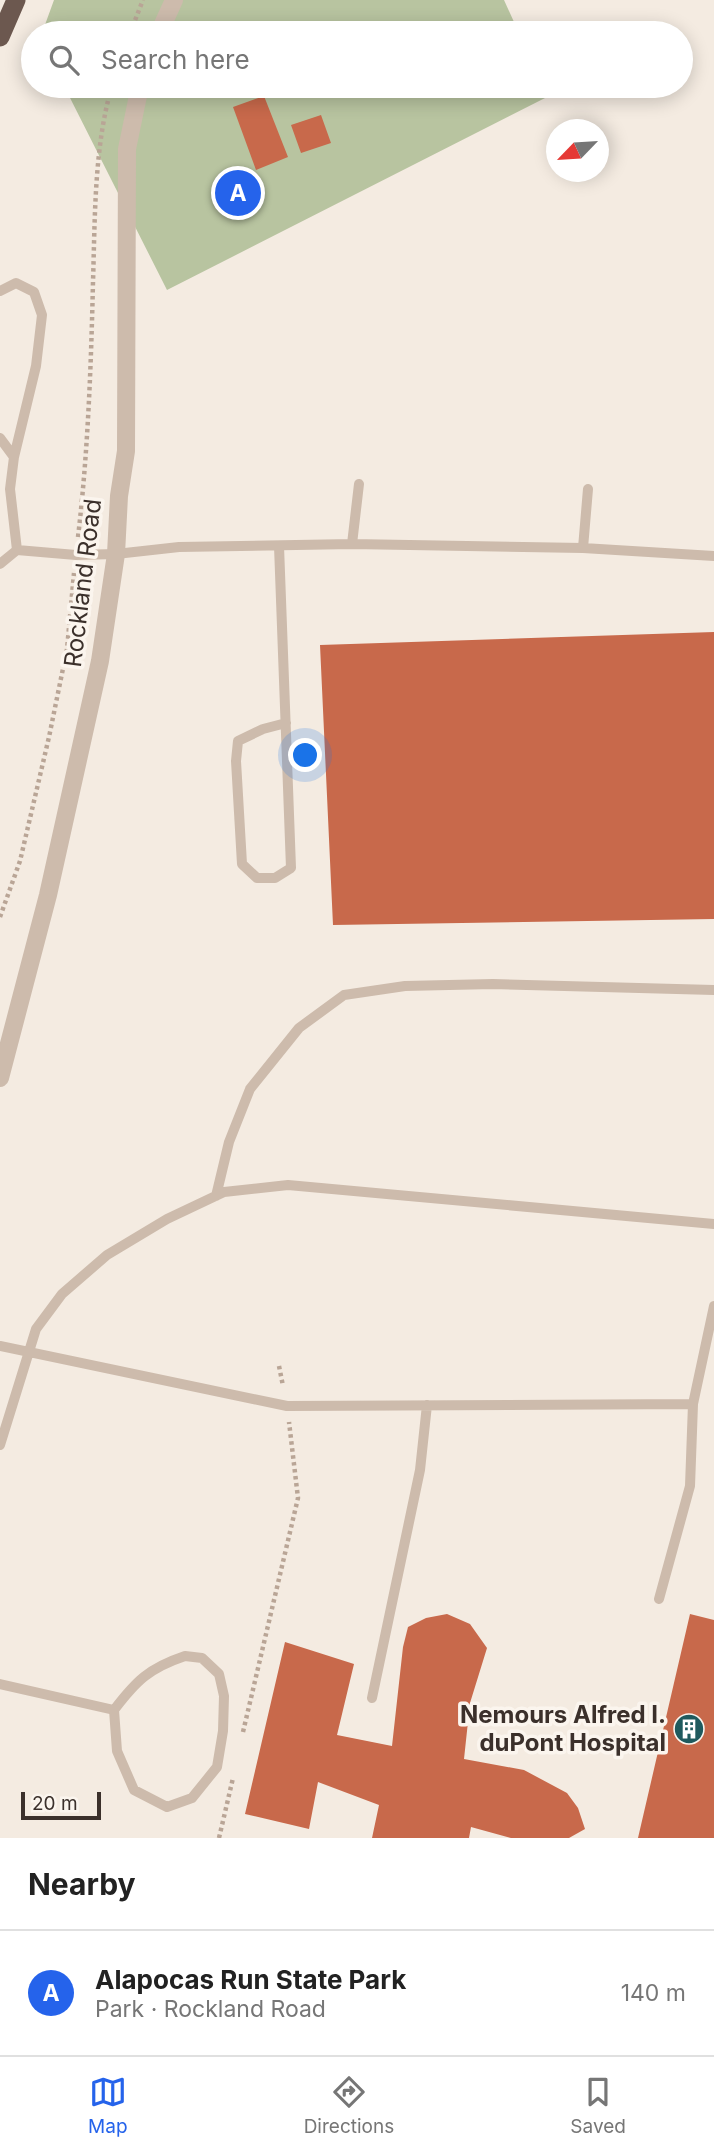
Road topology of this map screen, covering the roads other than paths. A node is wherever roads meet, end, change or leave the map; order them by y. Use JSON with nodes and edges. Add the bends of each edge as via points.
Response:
{"nodes":[{"id":1,"x":16,"y":0,"type":"edge"},
{"id":2,"x":174,"y":0,"type":"edge"},
{"id":3,"x":164,"y":21,"type":"edge"},
{"id":4,"x":0,"y":37,"type":"edge"},
{"id":5,"x":138,"y":98,"type":"edge"},
{"id":6,"x":0,"y":291,"type":"edge"},
{"id":7,"x":0,"y":438,"type":"edge"},
{"id":8,"x":14,"y":457,"type":"junction"},
{"id":9,"x":359,"y":484,"type":"dead end"},
{"id":10,"x":588,"y":489,"type":"dead end"},
{"id":11,"x":352,"y":544,"type":"junction"},
{"id":12,"x":279,"y":547,"type":"junction"},
{"id":13,"x":583,"y":548,"type":"junction"},
{"id":14,"x":17,"y":551,"type":"junction"},
{"id":15,"x":116,"y":554,"type":"junction"},
{"id":16,"x":714,"y":556,"type":"edge"},
{"id":17,"x":0,"y":564,"type":"edge"},
{"id":18,"x":286,"y":723,"type":"junction"},
{"id":19,"x":714,"y":990,"type":"edge"},
{"id":20,"x":0,"y":1078,"type":"edge"},
{"id":21,"x":216,"y":1196,"type":"junction"},
{"id":22,"x":714,"y":1224,"type":"edge"},
{"id":23,"x":714,"y":1306,"type":"edge"},
{"id":24,"x":0,"y":1346,"type":"edge"},
{"id":25,"x":27,"y":1351,"type":"junction"},
{"id":26,"x":693,"y":1404,"type":"junction"},
{"id":27,"x":427,"y":1405,"type":"junction"},
{"id":28,"x":0,"y":1445,"type":"edge"},
{"id":29,"x":659,"y":1599,"type":"dead end"},
{"id":30,"x":0,"y":1684,"type":"edge"},
{"id":31,"x":372,"y":1698,"type":"dead end"},
{"id":32,"x":114,"y":1710,"type":"junction"}],
"edges":[{"from":1,"to":4,"type":"highway"},
{"from":2,"to":3,"type":"street"},
{"from":5,"to":15,"type":"street","name":"Rockland Road","via":[[127,149],[126,451]]},
{"from":6,"to":8,"type":"lane","via":[[16,283],[34,292],[42,315],[36,366]]},
{"from":7,"to":8,"type":"lane"},
{"from":8,"to":14,"type":"lane","via":[[10,489]]},
{"from":9,"to":11,"type":"lane"},
{"from":10,"to":13,"type":"lane"},
{"from":11,"to":12,"type":"lane"},
{"from":11,"to":13,"type":"lane"},
{"from":12,"to":15,"type":"lane","via":[[179,547]]},
{"from":12,"to":18,"type":"lane"},
{"from":13,"to":16,"type":"lane"},
{"from":14,"to":15,"type":"lane"},
{"from":14,"to":17,"type":"lane"},
{"from":15,"to":20,"type":"street","name":"Rockland Road","via":[[78,765]]},
{"from":18,"to":18,"type":"lane","via":[[238,741],[242,864],[257,878],[275,878],[291,868]]},
{"from":19,"to":21,"type":"lane","via":[[481,984],[405,986],[344,995],[299,1028],[250,1089],[229,1142]]},
{"from":21,"to":22,"type":"lane","via":[[288,1185]]},
{"from":21,"to":25,"type":"lane","via":[[107,1255],[62,1294],[36,1329]]},
{"from":23,"to":26,"type":"lane"},
{"from":24,"to":25,"type":"lane"},
{"from":25,"to":27,"type":"lane","via":[[287,1406]]},
{"from":25,"to":28,"type":"lane"},
{"from":26,"to":27,"type":"lane"},
{"from":26,"to":29,"type":"lane","via":[[690,1486]]},
{"from":27,"to":31,"type":"lane","via":[[420,1470]]},
{"from":30,"to":32,"type":"lane"},
{"from":32,"to":32,"type":"lane","via":[[117,1751],[134,1790],[167,1807],[192,1798],[217,1767],[225,1696],[219,1674],[202,1658],[185,1656],[164,1663],[135,1682]]}]}
